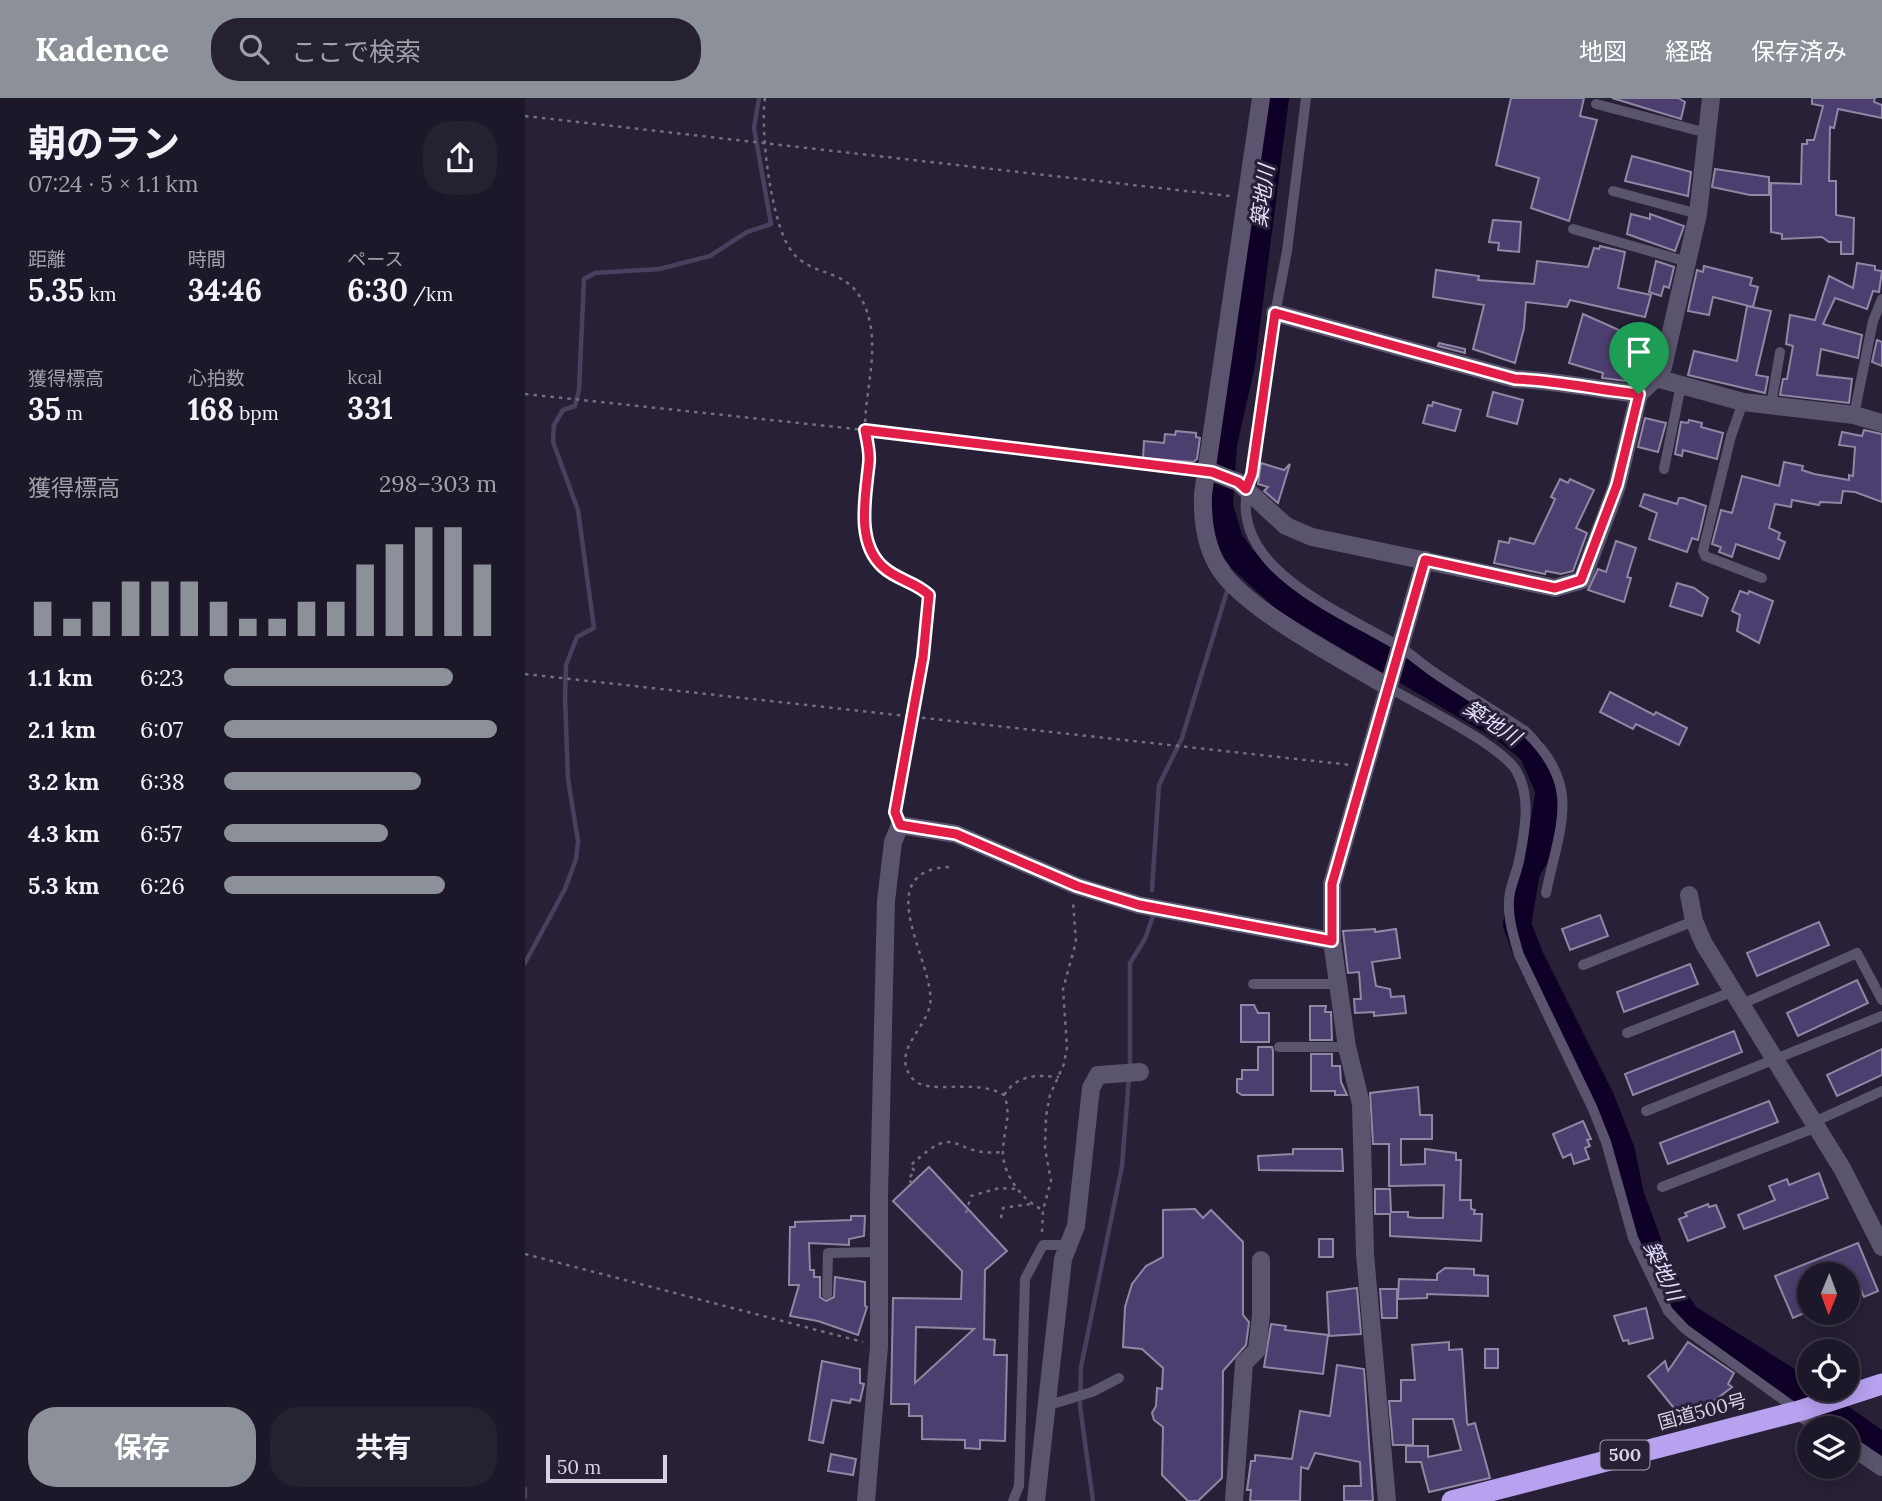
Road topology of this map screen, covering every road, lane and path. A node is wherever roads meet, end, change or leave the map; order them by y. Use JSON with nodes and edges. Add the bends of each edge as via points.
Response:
{"nodes":[{"id":1,"x":765,"y":98,"type":"edge"},
{"id":2,"x":1261,"y":98,"type":"edge"},
{"id":3,"x":1306,"y":98,"type":"edge"},
{"id":4,"x":1711,"y":98,"type":"edge"},
{"id":5,"x":1596,"y":104,"type":"dead end"},
{"id":6,"x":525,"y":116,"type":"edge"},
{"id":7,"x":1707,"y":133,"type":"junction"},
{"id":8,"x":764,"y":144,"type":"junction"},
{"id":9,"x":1613,"y":191,"type":"dead end"},
{"id":10,"x":1244,"y":197,"type":"junction"},
{"id":11,"x":1698,"y":214,"type":"junction"},
{"id":12,"x":1573,"y":229,"type":"dead end"},
{"id":13,"x":1688,"y":262,"type":"junction"},
{"id":14,"x":1882,"y":299,"type":"edge"},
{"id":15,"x":1275,"y":313,"type":"junction"},
{"id":16,"x":1780,"y":352,"type":"dead end"},
{"id":17,"x":1656,"y":378,"type":"junction"},
{"id":18,"x":1681,"y":385,"type":"junction"},
{"id":19,"x":525,"y":394,"type":"edge"},
{"id":20,"x":1639,"y":394,"type":"junction"},
{"id":21,"x":1743,"y":402,"type":"junction"},
{"id":22,"x":1771,"y":405,"type":"junction"},
{"id":23,"x":1854,"y":415,"type":"junction"},
{"id":24,"x":1882,"y":423,"type":"edge"},
{"id":25,"x":865,"y":430,"type":"junction"},
{"id":26,"x":1664,"y":469,"type":"dead end"},
{"id":27,"x":1209,"y":471,"type":"junction"},
{"id":28,"x":1242,"y":485,"type":"junction"},
{"id":29,"x":1425,"y":560,"type":"junction"},
{"id":30,"x":1762,"y":578,"type":"dead end"},
{"id":31,"x":1399,"y":649,"type":"junction"},
{"id":32,"x":525,"y":674,"type":"edge"},
{"id":33,"x":1389,"y":685,"type":"junction"},
{"id":34,"x":913,"y":717,"type":"junction"},
{"id":35,"x":1364,"y":766,"type":"junction"},
{"id":36,"x":900,"y":825,"type":"junction"},
{"id":37,"x":949,"y":867,"type":"dead end"},
{"id":38,"x":1077,"y":886,"type":"junction"},
{"id":39,"x":1546,"y":893,"type":"dead end"},
{"id":40,"x":1689,"y":895,"type":"dead end"},
{"id":41,"x":1694,"y":921,"type":"junction"},
{"id":42,"x":1332,"y":941,"type":"junction"},
{"id":43,"x":1583,"y":965,"type":"dead end"},
{"id":44,"x":1253,"y":984,"type":"dead end"},
{"id":45,"x":1338,"y":984,"type":"junction"},
{"id":46,"x":1738,"y":998,"type":"junction"},
{"id":47,"x":1882,"y":999,"type":"edge"},
{"id":48,"x":1882,"y":1016,"type":"edge"},
{"id":49,"x":1627,"y":1033,"type":"dead end"},
{"id":50,"x":1347,"y":1047,"type":"junction"},
{"id":51,"x":1279,"y":1048,"type":"dead end"},
{"id":52,"x":1777,"y":1060,"type":"junction"},
{"id":53,"x":1140,"y":1072,"type":"dead end"},
{"id":54,"x":1059,"y":1077,"type":"junction"},
{"id":55,"x":1882,"y":1091,"type":"edge"},
{"id":56,"x":1004,"y":1095,"type":"junction"},
{"id":57,"x":1646,"y":1111,"type":"dead end"},
{"id":58,"x":1816,"y":1125,"type":"junction"},
{"id":59,"x":1003,"y":1152,"type":"junction"},
{"id":60,"x":912,"y":1183,"type":"dead end"},
{"id":61,"x":1662,"y":1187,"type":"dead end"},
{"id":62,"x":1018,"y":1189,"type":"junction"},
{"id":63,"x":1031,"y":1204,"type":"junction"},
{"id":64,"x":1043,"y":1210,"type":"junction"},
{"id":65,"x":966,"y":1213,"type":"dead end"},
{"id":66,"x":1001,"y":1218,"type":"dead end"},
{"id":67,"x":1043,"y":1245,"type":"junction"},
{"id":68,"x":1069,"y":1245,"type":"junction"},
{"id":69,"x":1882,"y":1247,"type":"edge"},
{"id":70,"x":879,"y":1252,"type":"junction"},
{"id":71,"x":525,"y":1254,"type":"edge"},
{"id":72,"x":1261,"y":1260,"type":"dead end"},
{"id":73,"x":827,"y":1294,"type":"dead end"},
{"id":74,"x":879,"y":1347,"type":"junction"},
{"id":75,"x":1119,"y":1378,"type":"dead end"},
{"id":76,"x":1882,"y":1384,"type":"edge"},
{"id":77,"x":1046,"y":1406,"type":"junction"},
{"id":78,"x":1799,"y":1411,"type":"junction"},
{"id":79,"x":1806,"y":1416,"type":"edge"},
{"id":80,"x":1860,"y":1452,"type":"edge"},
{"id":81,"x":1882,"y":1467,"type":"edge"},
{"id":82,"x":866,"y":1501,"type":"edge"},
{"id":83,"x":1013,"y":1501,"type":"edge"},
{"id":84,"x":1036,"y":1501,"type":"edge"},
{"id":85,"x":1234,"y":1501,"type":"edge"},
{"id":86,"x":1387,"y":1501,"type":"edge"},
{"id":87,"x":1452,"y":1501,"type":"edge"}],
"edges":[{"from":1,"to":8,"type":"path"},
{"from":2,"to":10,"type":"street"},
{"from":3,"to":15,"type":"lane"},
{"from":4,"to":7,"type":"street"},
{"from":5,"to":7,"type":"lane"},
{"from":6,"to":8,"type":"path"},
{"from":7,"to":11,"type":"street"},
{"from":8,"to":10,"type":"path"},
{"from":8,"to":25,"type":"path","via":[[781,229],[793,253],[856,288],[867,310],[873,341]]},
{"from":9,"to":11,"type":"lane"},
{"from":10,"to":27,"type":"street"},
{"from":11,"to":13,"type":"street"},
{"from":12,"to":13,"type":"lane"},
{"from":13,"to":17,"type":"street","via":[[1663,367]]},
{"from":14,"to":23,"type":"lane","via":[[1873,321]]},
{"from":15,"to":20,"type":"street","via":[[1515,379],[1548,379]]},
{"from":15,"to":28,"type":"lane","via":[[1252,474]]},
{"from":16,"to":22,"type":"lane"},
{"from":17,"to":18,"type":"street"},
{"from":17,"to":20,"type":"street"},
{"from":18,"to":21,"type":"street"},
{"from":18,"to":26,"type":"lane"},
{"from":19,"to":25,"type":"path"},
{"from":20,"to":29,"type":"street","via":[[1617,485],[1581,580],[1555,588]]},
{"from":21,"to":22,"type":"street"},
{"from":21,"to":30,"type":"lane","via":[[1703,551],[1705,556]]},
{"from":22,"to":23,"type":"street"},
{"from":23,"to":24,"type":"street"},
{"from":25,"to":27,"type":"path"},
{"from":25,"to":34,"type":"path","via":[[867,540],[881,566],[921,586],[929,595]]},
{"from":27,"to":28,"type":"street"},
{"from":27,"to":33,"type":"street","via":[[1202,518],[1223,574],[1248,600]]},
{"from":28,"to":29,"type":"street","via":[[1286,526],[1312,537]]},
{"from":28,"to":31,"type":"lane","via":[[1249,534],[1266,558],[1354,624]]},
{"from":29,"to":31,"type":"street"},
{"from":31,"to":33,"type":"street"},
{"from":31,"to":39,"type":"lane","via":[[1525,731],[1555,764],[1565,804]]},
{"from":32,"to":34,"type":"path"},
{"from":33,"to":35,"type":"street"},
{"from":33,"to":78,"type":"lane","via":[[1500,753],[1517,771],[1525,796],[1525,820],[1510,895],[1511,926],[1519,955],[1606,1142],[1633,1238],[1668,1311],[1685,1329]]},
{"from":34,"to":35,"type":"path"},
{"from":34,"to":36,"type":"path","via":[[895,812]]},
{"from":35,"to":42,"type":"street","via":[[1332,884]]},
{"from":36,"to":38,"type":"street","via":[[956,834]]},
{"from":36,"to":70,"type":"street","via":[[893,842],[886,901]]},
{"from":37,"to":56,"type":"path","via":[[935,867],[923,874],[908,901],[912,932],[930,985],[930,1004],[904,1059],[915,1081],[932,1088],[978,1085]]},
{"from":38,"to":42,"type":"street","via":[[1139,905]]},
{"from":38,"to":54,"type":"path","via":[[1073,895],[1076,943],[1063,989],[1067,1047]]},
{"from":40,"to":41,"type":"street"},
{"from":41,"to":43,"type":"lane"},
{"from":41,"to":46,"type":"street"},
{"from":42,"to":45,"type":"street"},
{"from":44,"to":45,"type":"lane"},
{"from":45,"to":50,"type":"street"},
{"from":46,"to":47,"type":"lane","via":[[1857,953]]},
{"from":46,"to":49,"type":"lane"},
{"from":46,"to":52,"type":"street"},
{"from":48,"to":52,"type":"lane"},
{"from":50,"to":51,"type":"lane"},
{"from":50,"to":86,"type":"street","via":[[1361,1104],[1365,1254]]},
{"from":52,"to":57,"type":"lane"},
{"from":52,"to":58,"type":"street"},
{"from":53,"to":68,"type":"street","via":[[1098,1075],[1091,1088],[1076,1226]]},
{"from":54,"to":56,"type":"path","via":[[1021,1078]]},
{"from":54,"to":64,"type":"path","via":[[1046,1116],[1051,1181]]},
{"from":55,"to":58,"type":"lane"},
{"from":56,"to":59,"type":"path","via":[[1009,1108]]},
{"from":58,"to":61,"type":"lane"},
{"from":58,"to":69,"type":"street"},
{"from":59,"to":60,"type":"path","via":[[979,1153],[954,1141],[932,1145],[910,1166],[915,1171],[908,1179]]},
{"from":59,"to":62,"type":"path"},
{"from":62,"to":63,"type":"path"},
{"from":62,"to":65,"type":"path","via":[[971,1196]]},
{"from":63,"to":64,"type":"path"},
{"from":63,"to":66,"type":"path","via":[[1003,1208]]},
{"from":64,"to":67,"type":"path"},
{"from":67,"to":68,"type":"lane"},
{"from":67,"to":83,"type":"lane","via":[[1025,1279],[1019,1486]]},
{"from":68,"to":77,"type":"street","via":[[1063,1259]]},
{"from":70,"to":73,"type":"lane","via":[[828,1253]]},
{"from":70,"to":74,"type":"street"},
{"from":71,"to":74,"type":"path"},
{"from":72,"to":85,"type":"street","via":[[1261,1315],[1257,1350],[1244,1363]]},
{"from":74,"to":82,"type":"street"},
{"from":75,"to":77,"type":"lane"},
{"from":76,"to":78,"type":"highway","name":"国道500号","number":"500"},
{"from":77,"to":84,"type":"street"},
{"from":78,"to":79,"type":"street"},
{"from":78,"to":87,"type":"highway","name":"国道500号","number":"500"},
{"from":80,"to":81,"type":"street"}]}
